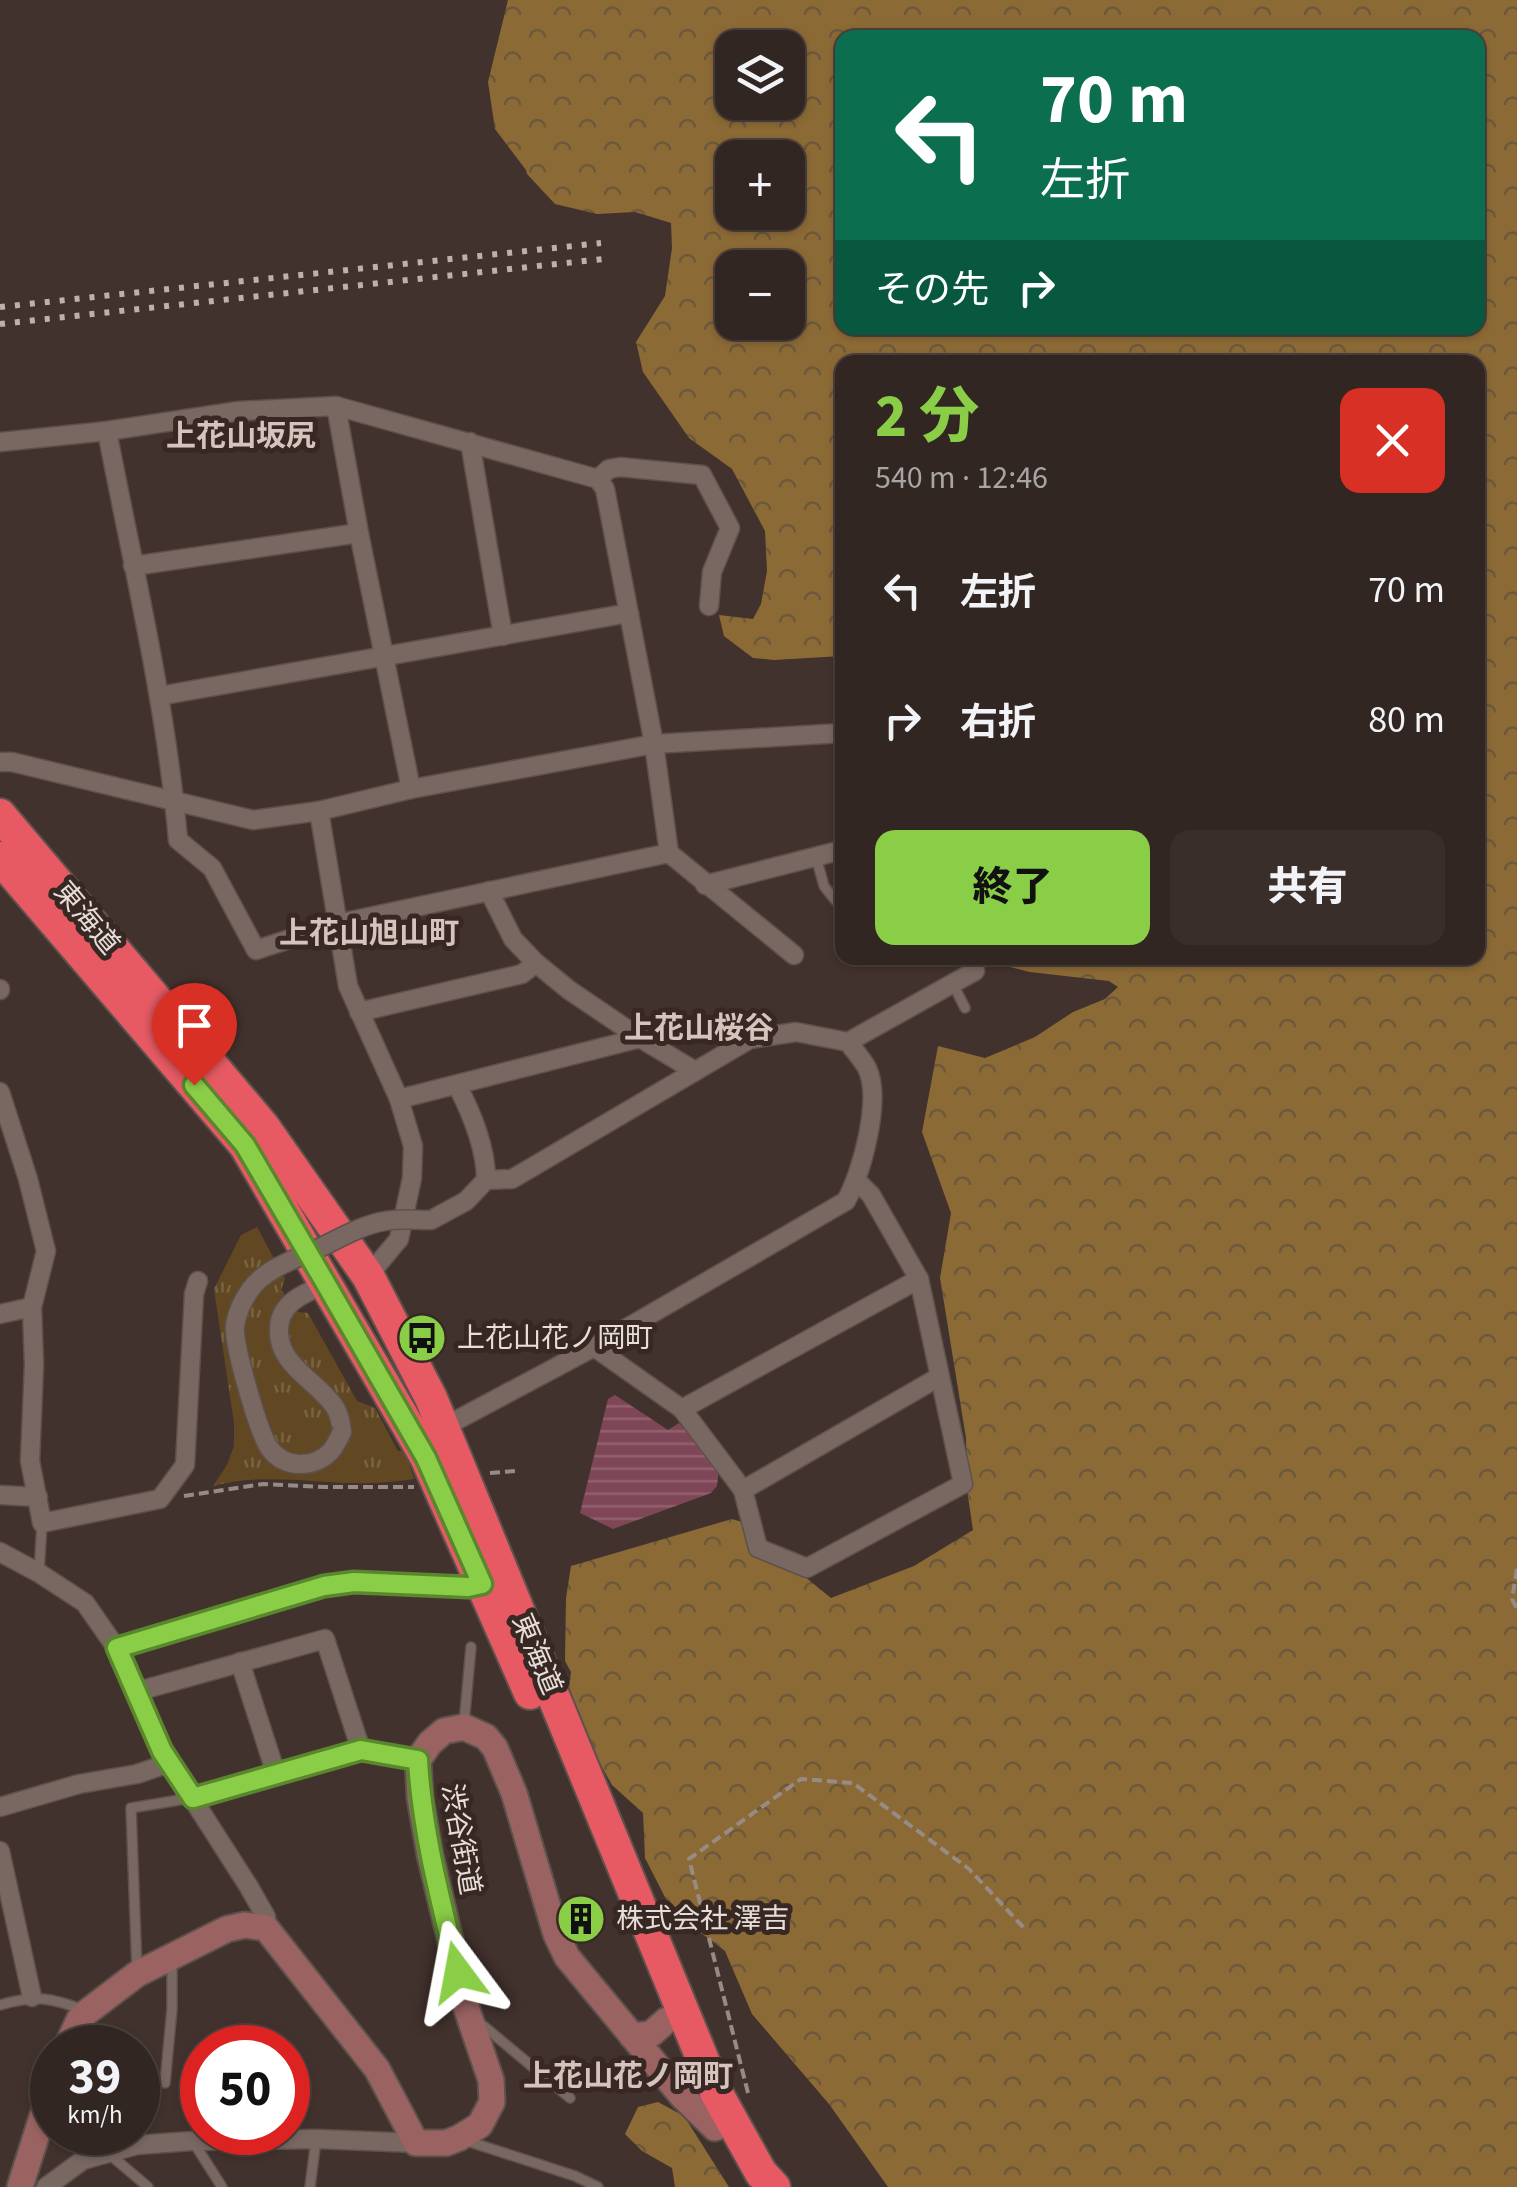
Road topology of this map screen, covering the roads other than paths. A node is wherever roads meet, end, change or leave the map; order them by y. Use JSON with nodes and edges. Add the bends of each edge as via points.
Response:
{"nodes":[{"id":1,"x":336,"y":406,"type":"junction"},
{"id":2,"x":107,"y":431,"type":"junction"},
{"id":3,"x":0,"y":442,"type":"edge"},
{"id":4,"x":470,"y":442,"type":"junction"},
{"id":5,"x":598,"y":479,"type":"junction"},
{"id":6,"x":359,"y":534,"type":"junction"},
{"id":7,"x":133,"y":566,"type":"junction"},
{"id":8,"x":709,"y":606,"type":"dead end"},
{"id":9,"x":629,"y":613,"type":"junction"},
{"id":10,"x":502,"y":636,"type":"junction"},
{"id":11,"x":383,"y":657,"type":"junction"},
{"id":12,"x":159,"y":696,"type":"junction"},
{"id":13,"x":835,"y":733,"type":"edge"},
{"id":14,"x":654,"y":744,"type":"junction"},
{"id":15,"x":0,"y":762,"type":"edge"},
{"id":16,"x":411,"y":789,"type":"junction"},
{"id":17,"x":175,"y":801,"type":"junction"},
{"id":18,"x":319,"y":811,"type":"junction"},
{"id":19,"x":0,"y":815,"type":"edge"},
{"id":20,"x":835,"y":852,"type":"edge"},
{"id":21,"x":668,"y":853,"type":"junction"},
{"id":22,"x":0,"y":858,"type":"edge"},
{"id":23,"x":816,"y":858,"type":"junction"},
{"id":24,"x":706,"y":885,"type":"junction"},
{"id":25,"x":489,"y":891,"type":"junction"},
{"id":26,"x":835,"y":900,"type":"edge"},
{"id":27,"x":336,"y":924,"type":"junction"},
{"id":28,"x":794,"y":955,"type":"dead end"},
{"id":29,"x":536,"y":963,"type":"junction"},
{"id":30,"x":975,"y":971,"type":"dead end"},
{"id":31,"x":953,"y":984,"type":"junction"},
{"id":32,"x":965,"y":1008,"type":"dead end"},
{"id":33,"x":359,"y":1012,"type":"junction"},
{"id":34,"x":640,"y":1038,"type":"junction"},
{"id":35,"x":848,"y":1042,"type":"junction"},
{"id":36,"x":695,"y":1071,"type":"junction"},
{"id":37,"x":457,"y":1085,"type":"junction"},
{"id":38,"x":0,"y":1092,"type":"edge"},
{"id":39,"x":399,"y":1099,"type":"junction"},
{"id":40,"x":486,"y":1180,"type":"junction"},
{"id":41,"x":857,"y":1181,"type":"junction"},
{"id":42,"x":368,"y":1276,"type":"junction"},
{"id":43,"x":919,"y":1279,"type":"junction"},
{"id":44,"x":198,"y":1281,"type":"dead end"},
{"id":45,"x":326,"y":1284,"type":"junction"},
{"id":46,"x":32,"y":1308,"type":"junction"},
{"id":47,"x":0,"y":1314,"type":"edge"},
{"id":48,"x":594,"y":1347,"type":"junction"},
{"id":49,"x":939,"y":1377,"type":"junction"},
{"id":50,"x":682,"y":1409,"type":"junction"},
{"id":51,"x":442,"y":1428,"type":"junction"},
{"id":52,"x":743,"y":1490,"type":"junction"},
{"id":53,"x":0,"y":1495,"type":"edge"},
{"id":54,"x":38,"y":1497,"type":"junction"},
{"id":55,"x":42,"y":1523,"type":"junction"},
{"id":56,"x":0,"y":1552,"type":"edge"},
{"id":57,"x":39,"y":1573,"type":"junction"},
{"id":58,"x":482,"y":1584,"type":"junction"},
{"id":59,"x":470,"y":1647,"type":"dead end"},
{"id":60,"x":117,"y":1648,"type":"junction"},
{"id":61,"x":240,"y":1662,"type":"junction"},
{"id":62,"x":134,"y":1692,"type":"junction"},
{"id":63,"x":464,"y":1727,"type":"junction"},
{"id":64,"x":361,"y":1750,"type":"junction"},
{"id":65,"x":418,"y":1760,"type":"junction"},
{"id":66,"x":168,"y":1763,"type":"junction"},
{"id":67,"x":276,"y":1774,"type":"junction"},
{"id":68,"x":193,"y":1798,"type":"junction"},
{"id":69,"x":0,"y":1807,"type":"edge"},
{"id":70,"x":0,"y":1851,"type":"edge"},
{"id":71,"x":266,"y":1928,"type":"junction"},
{"id":72,"x":172,"y":1955,"type":"junction"},
{"id":73,"x":137,"y":1974,"type":"junction"},
{"id":74,"x":32,"y":1998,"type":"junction"},
{"id":75,"x":0,"y":2005,"type":"edge"},
{"id":76,"x":467,"y":2010,"type":"junction"},
{"id":77,"x":87,"y":2012,"type":"junction"},
{"id":78,"x":667,"y":2020,"type":"junction"},
{"id":79,"x":78,"y":2025,"type":"edge"},
{"id":80,"x":632,"y":2036,"type":"junction"},
{"id":81,"x":164,"y":2083,"type":"dead end"},
{"id":82,"x":570,"y":2098,"type":"dead end"},
{"id":83,"x":715,"y":2128,"type":"junction"},
{"id":84,"x":459,"y":2138,"type":"junction"},
{"id":85,"x":310,"y":2139,"type":"edge"},
{"id":86,"x":316,"y":2139,"type":"junction"},
{"id":87,"x":416,"y":2143,"type":"junction"},
{"id":88,"x":30,"y":2155,"type":"edge"},
{"id":89,"x":101,"y":2155,"type":"edge"},
{"id":90,"x":110,"y":2155,"type":"edge"},
{"id":91,"x":202,"y":2155,"type":"edge"},
{"id":92,"x":20,"y":2187,"type":"edge"},
{"id":93,"x":46,"y":2187,"type":"edge"},
{"id":94,"x":148,"y":2187,"type":"edge"},
{"id":95,"x":222,"y":2187,"type":"edge"},
{"id":96,"x":310,"y":2187,"type":"edge"},
{"id":97,"x":598,"y":2187,"type":"edge"},
{"id":98,"x":746,"y":2187,"type":"edge"},
{"id":99,"x":774,"y":2187,"type":"edge"}],
"edges":[{"from":1,"to":2,"type":"street","via":[[239,411]]},
{"from":1,"to":4,"type":"street"},
{"from":1,"to":6,"type":"street"},
{"from":2,"to":3,"type":"street"},
{"from":2,"to":7,"type":"street"},
{"from":4,"to":5,"type":"street"},
{"from":4,"to":10,"type":"street"},
{"from":5,"to":8,"type":"street","via":[[620,467],[702,475],[730,528],[712,572]]},
{"from":5,"to":9,"type":"street"},
{"from":6,"to":7,"type":"street"},
{"from":6,"to":11,"type":"street"},
{"from":7,"to":12,"type":"street"},
{"from":9,"to":10,"type":"street"},
{"from":9,"to":14,"type":"street"},
{"from":10,"to":11,"type":"street"},
{"from":11,"to":12,"type":"street"},
{"from":11,"to":16,"type":"street"},
{"from":12,"to":17,"type":"street"},
{"from":13,"to":14,"type":"street"},
{"from":14,"to":16,"type":"street"},
{"from":14,"to":21,"type":"street"},
{"from":15,"to":17,"type":"street"},
{"from":16,"to":18,"type":"street"},
{"from":17,"to":18,"type":"street","via":[[253,820]]},
{"from":17,"to":27,"type":"street","via":[[178,840],[212,868],[256,950]]},
{"from":18,"to":27,"type":"street"},
{"from":19,"to":42,"type":"highway","name":"東海道","via":[[264,1126]]},
{"from":20,"to":23,"type":"street"},
{"from":21,"to":24,"type":"street"},
{"from":21,"to":25,"type":"street"},
{"from":22,"to":45,"type":"highway","name":"東海道","via":[[245,1145]]},
{"from":23,"to":24,"type":"street"},
{"from":23,"to":26,"type":"lane"},
{"from":24,"to":28,"type":"street"},
{"from":25,"to":27,"type":"street"},
{"from":25,"to":29,"type":"street","via":[[513,939]]},
{"from":27,"to":33,"type":"street"},
{"from":29,"to":33,"type":"street","via":[[522,974]]},
{"from":29,"to":34,"type":"street"},
{"from":30,"to":31,"type":"street"},
{"from":31,"to":32,"type":"lane"},
{"from":31,"to":35,"type":"street"},
{"from":33,"to":39,"type":"street"},
{"from":34,"to":36,"type":"street"},
{"from":34,"to":37,"type":"street"},
{"from":35,"to":36,"type":"street","via":[[796,1032],[750,1039]]},
{"from":35,"to":41,"type":"street","via":[[868,1070],[873,1104]]},
{"from":36,"to":40,"type":"street","via":[[512,1179]]},
{"from":37,"to":39,"type":"street"},
{"from":37,"to":40,"type":"street","via":[[471,1111]]},
{"from":38,"to":46,"type":"street","via":[[46,1251]]},
{"from":39,"to":42,"type":"street","via":[[413,1146],[412,1178],[400,1239]]},
{"from":40,"to":45,"type":"street","bridge":true,"via":[[432,1220],[363,1228],[252,1287],[236,1320],[241,1365],[267,1446],[291,1464],[320,1460],[342,1432],[339,1413],[281,1350],[278,1336],[290,1303]]},
{"from":41,"to":43,"type":"street"},
{"from":41,"to":48,"type":"street","via":[[846,1201]]},
{"from":42,"to":51,"type":"highway","name":"東海道"},
{"from":43,"to":49,"type":"street"},
{"from":43,"to":50,"type":"street"},
{"from":44,"to":55,"type":"street","via":[[185,1465],[160,1500]]},
{"from":45,"to":58,"type":"highway","name":"東海道","via":[[426,1458]]},
{"from":46,"to":47,"type":"street"},
{"from":46,"to":54,"type":"street","via":[[30,1462]]},
{"from":48,"to":50,"type":"street"},
{"from":48,"to":51,"type":"street"},
{"from":49,"to":52,"type":"street"},
{"from":49,"to":52,"type":"street","via":[[963,1484],[807,1568],[758,1548]]},
{"from":50,"to":52,"type":"street"},
{"from":51,"to":99,"type":"highway","name":"東海道","via":[[716,2092]]},
{"from":53,"to":54,"type":"street"},
{"from":54,"to":55,"type":"street"},
{"from":55,"to":57,"type":"lane"},
{"from":56,"to":57,"type":"street"},
{"from":57,"to":60,"type":"street","via":[[85,1604]]},
{"from":58,"to":60,"type":"lane","via":[[324,1586]]},
{"from":58,"to":78,"type":"highway","name":"東海道"},
{"from":59,"to":63,"type":"lane"},
{"from":60,"to":62,"type":"street"},
{"from":61,"to":62,"type":"street"},
{"from":61,"to":64,"type":"street","via":[[325,1639]]},
{"from":61,"to":67,"type":"street"},
{"from":62,"to":66,"type":"street"},
{"from":63,"to":65,"type":"main road","name":"渋谷街道","via":[[444,1731]]},
{"from":63,"to":80,"type":"main road","name":"渋谷街道","via":[[495,1748],[556,1934]]},
{"from":64,"to":65,"type":"street"},
{"from":64,"to":67,"type":"street"},
{"from":65,"to":76,"type":"main road","name":"渋谷街道","via":[[430,1855]]},
{"from":66,"to":68,"type":"street"},
{"from":66,"to":69,"type":"street"},
{"from":67,"to":68,"type":"street"},
{"from":68,"to":71,"type":"street","via":[[266,1917]]},
{"from":68,"to":73,"type":"lane","via":[[131,1808]]},
{"from":70,"to":74,"type":"street"},
{"from":71,"to":72,"type":"main road","via":[[226,1929]]},
{"from":71,"to":87,"type":"main road","via":[[377,2069]]},
{"from":72,"to":73,"type":"main road"},
{"from":72,"to":81,"type":"lane"},
{"from":73,"to":77,"type":"main road"},
{"from":74,"to":75,"type":"lane"},
{"from":74,"to":77,"type":"lane"},
{"from":76,"to":82,"type":"lane"},
{"from":76,"to":84,"type":"main road","name":"渋谷街道","via":[[492,2102],[480,2125]]},
{"from":77,"to":79,"type":"main road"},
{"from":78,"to":80,"type":"main road","via":[[651,2034]]},
{"from":78,"to":83,"type":"highway","name":"東海道"},
{"from":80,"to":83,"type":"main road","name":"渋谷街道"},
{"from":83,"to":98,"type":"highway","name":"東海道"},
{"from":84,"to":87,"type":"main road"},
{"from":84,"to":97,"type":"lane"},
{"from":85,"to":86,"type":"street"},
{"from":86,"to":87,"type":"street"},
{"from":86,"to":96,"type":"lane"},
{"from":88,"to":92,"type":"main road"},
{"from":89,"to":93,"type":"street"},
{"from":90,"to":94,"type":"lane"},
{"from":91,"to":95,"type":"lane"}]}
